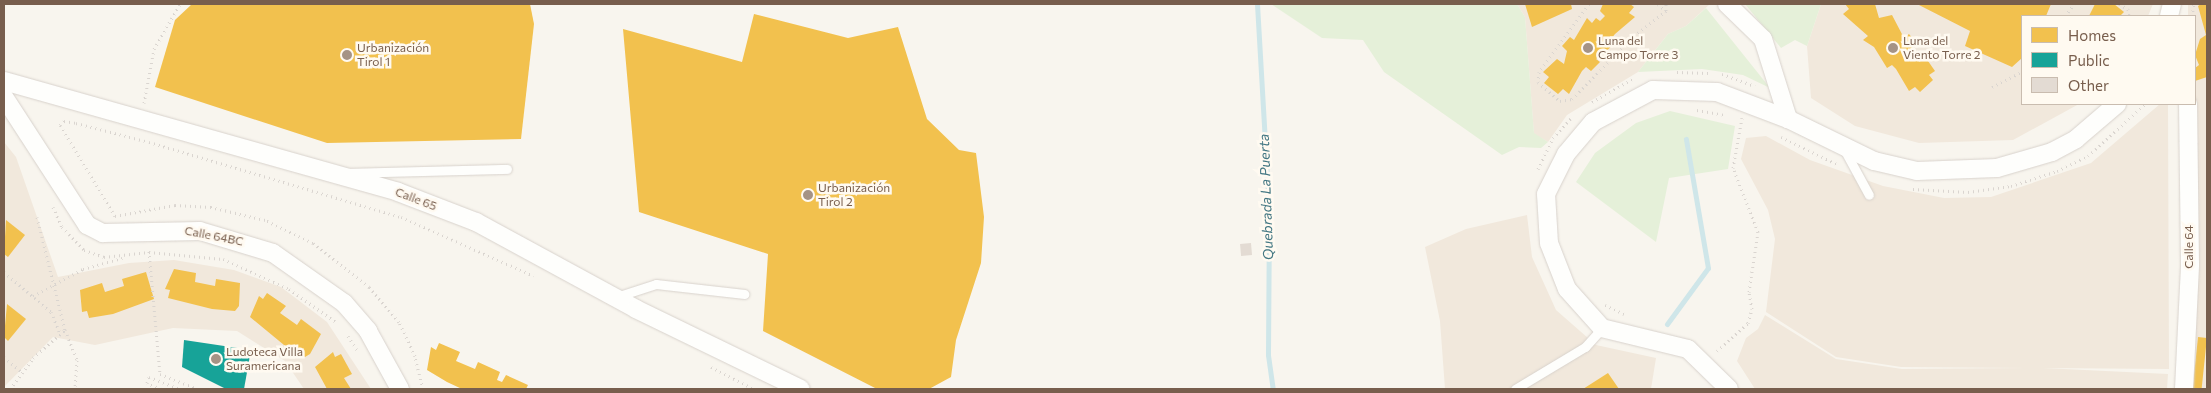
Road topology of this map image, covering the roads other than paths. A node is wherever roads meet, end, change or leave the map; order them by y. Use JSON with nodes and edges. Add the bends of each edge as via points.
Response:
{"nodes":[{"id":1,"x":1727,"y":4,"type":"edge"},
{"id":2,"x":4,"y":81,"type":"edge"},
{"id":3,"x":4,"y":97,"type":"edge"},
{"id":4,"x":2115,"y":105,"type":"edge"},
{"id":5,"x":2188,"y":105,"type":"edge"},
{"id":6,"x":1788,"y":119,"type":"junction"},
{"id":7,"x":1842,"y":146,"type":"junction"},
{"id":8,"x":507,"y":169,"type":"dead end"},
{"id":9,"x":339,"y":173,"type":"junction"},
{"id":10,"x":1869,"y":195,"type":"dead end"},
{"id":11,"x":744,"y":294,"type":"dead end"},
{"id":12,"x":614,"y":297,"type":"junction"},
{"id":13,"x":1602,"y":328,"type":"junction"},
{"id":14,"x":400,"y":389,"type":"edge"},
{"id":15,"x":801,"y":389,"type":"edge"},
{"id":16,"x":1515,"y":389,"type":"edge"},
{"id":17,"x":1729,"y":389,"type":"edge"},
{"id":18,"x":2184,"y":389,"type":"edge"}],
"edges":[{"from":1,"to":6,"type":"street","via":[[1763,40]]},
{"from":2,"to":9,"type":"street","name":"Calle 65"},
{"from":3,"to":14,"type":"street","name":"Calle 64BC","via":[[88,224],[103,233],[148,229],[221,235],[250,243],[295,266],[321,283],[368,330]]},
{"from":4,"to":7,"type":"street","via":[[2076,140],[2044,155],[1997,168],[1917,172]]},
{"from":5,"to":18,"type":"street","name":"Calle 64","via":[[2190,265]]},
{"from":6,"to":7,"type":"street"},
{"from":6,"to":13,"type":"street","via":[[1732,95],[1685,88],[1653,90],[1593,122],[1566,154],[1546,194],[1549,243],[1567,288]]},
{"from":7,"to":10,"type":"lane"},
{"from":8,"to":9,"type":"lane"},
{"from":9,"to":12,"type":"street","name":"Calle 65","via":[[476,222]]},
{"from":11,"to":12,"type":"lane","via":[[656,284]]},
{"from":12,"to":15,"type":"street","name":"Calle 65"},
{"from":13,"to":16,"type":"lane","via":[[1585,347]]},
{"from":13,"to":17,"type":"street","via":[[1688,349]]}]}
